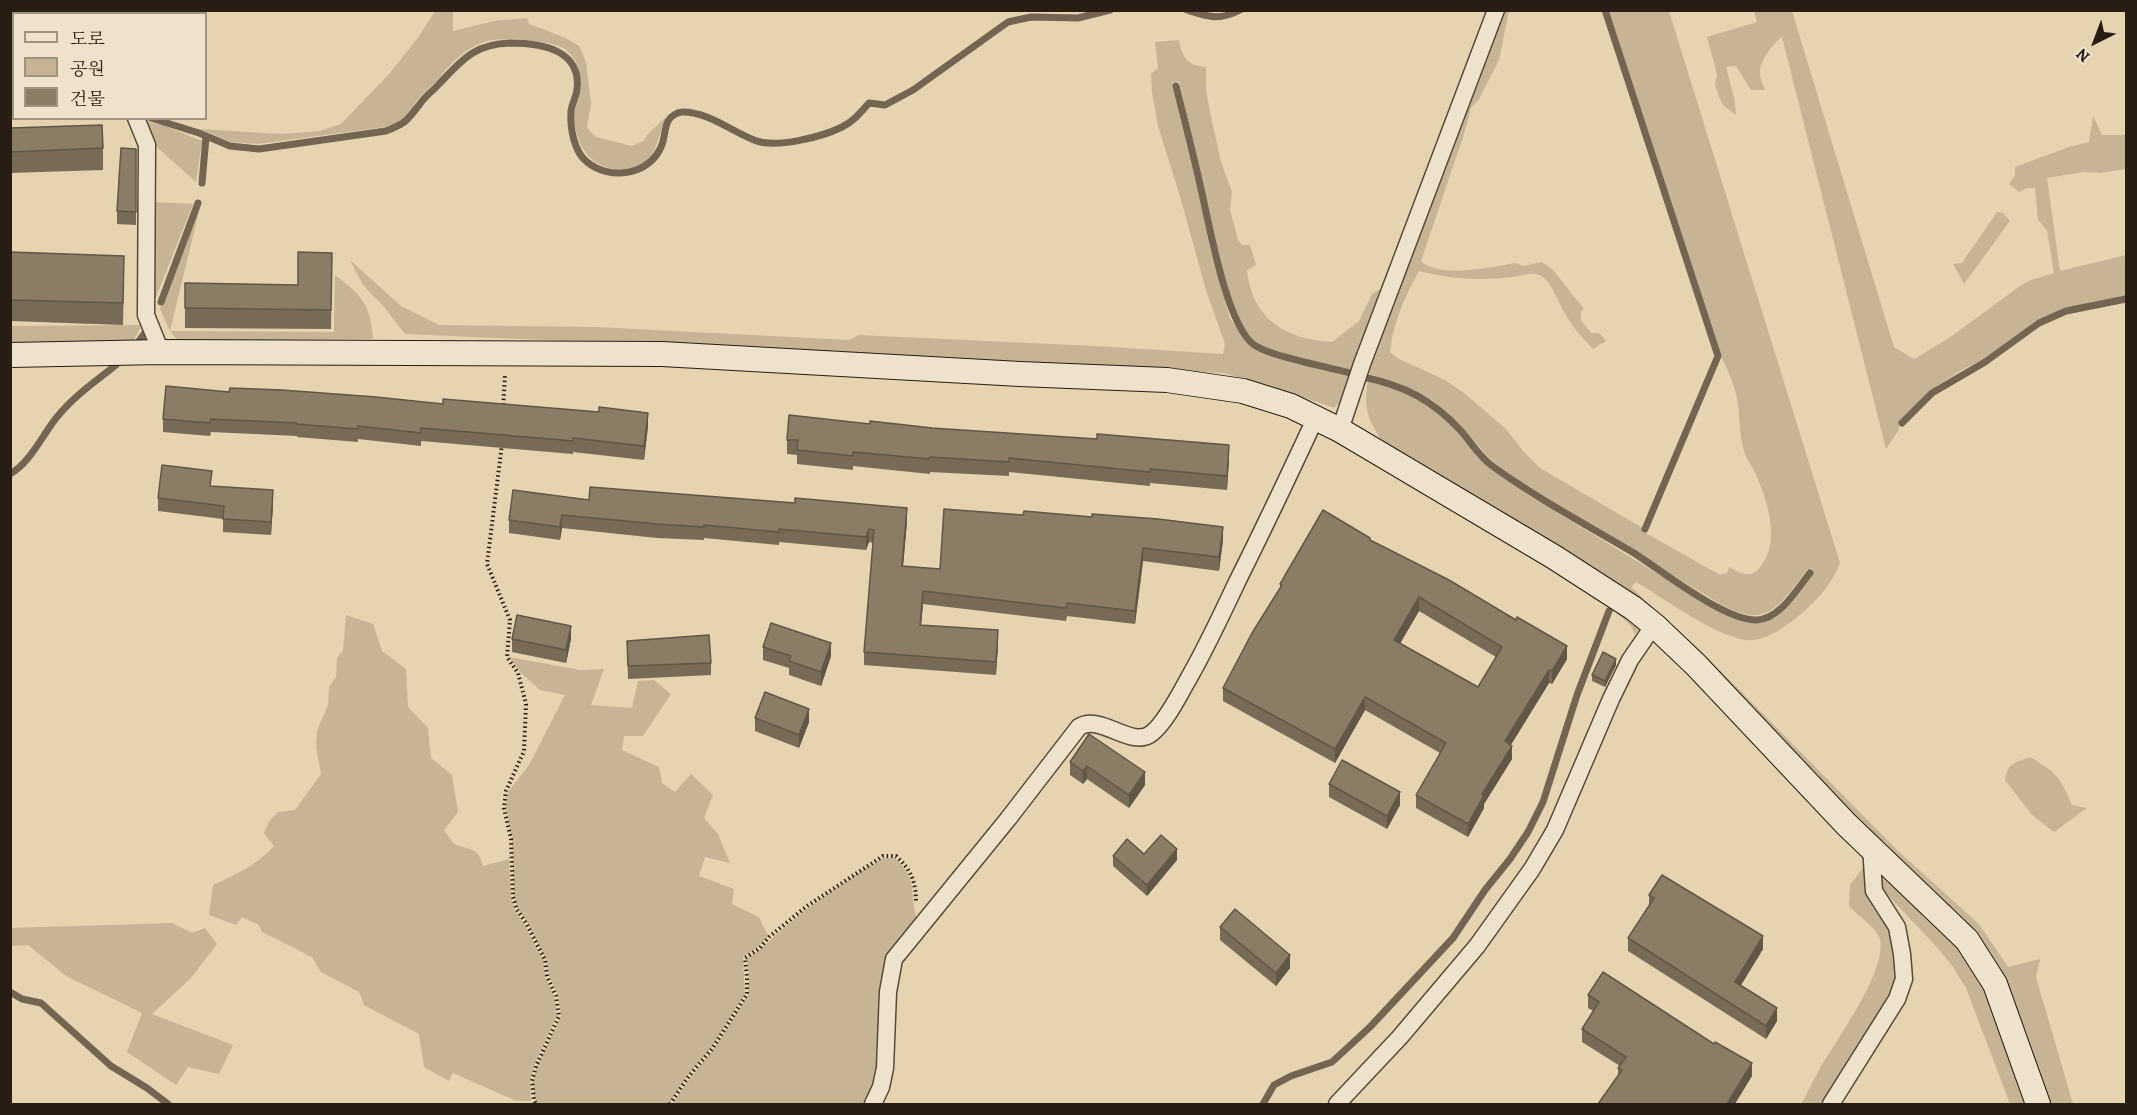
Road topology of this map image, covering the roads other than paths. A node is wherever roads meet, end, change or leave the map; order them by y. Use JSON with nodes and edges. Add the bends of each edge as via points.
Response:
{"nodes":[{"id":1,"x":1496,"y":10,"type":"edge"},
{"id":2,"x":137,"y":120,"type":"edge"},
{"id":3,"x":161,"y":352,"type":"junction"},
{"id":4,"x":10,"y":355,"type":"edge"},
{"id":5,"x":1316,"y":417,"type":"junction"},
{"id":6,"x":1340,"y":430,"type":"junction"},
{"id":7,"x":1654,"y":625,"type":"junction"},
{"id":8,"x":1871,"y":847,"type":"junction"},
{"id":9,"x":873,"y":1104,"type":"edge"},
{"id":10,"x":1337,"y":1104,"type":"edge"},
{"id":11,"x":1832,"y":1104,"type":"edge"},
{"id":12,"x":2038,"y":1104,"type":"edge"}],
"edges":[{"from":1,"to":6,"type":"street"},
{"from":2,"to":3,"type":"street","via":[[147,145],[146,315]]},
{"from":3,"to":4,"type":"main road"},
{"from":3,"to":5,"type":"main road","via":[[662,354],[1167,380],[1243,391]]},
{"from":5,"to":6,"type":"main road"},
{"from":5,"to":9,"type":"street","via":[[1202,654],[1153,732],[1134,737],[1094,723],[1079,726],[894,959],[885,1068]]},
{"from":6,"to":7,"type":"main road","via":[[1554,557]]},
{"from":7,"to":8,"type":"main road"},
{"from":7,"to":10,"type":"street","via":[[1630,660],[1555,830],[1532,868],[1477,946]]},
{"from":8,"to":11,"type":"street","via":[[1874,891],[1897,927],[1904,979],[1897,999]]},
{"from":8,"to":12,"type":"main road","via":[[1961,934],[1982,962],[1995,984]]}]}
